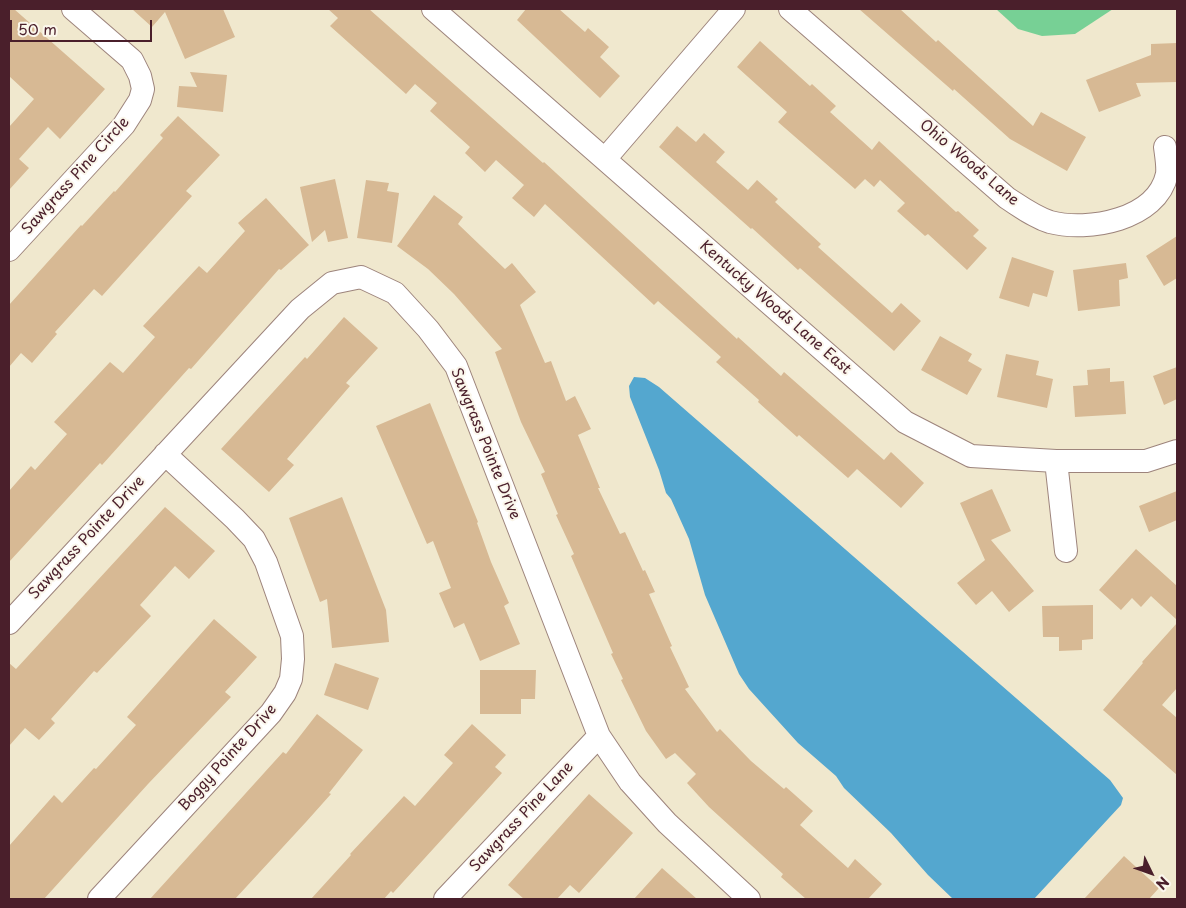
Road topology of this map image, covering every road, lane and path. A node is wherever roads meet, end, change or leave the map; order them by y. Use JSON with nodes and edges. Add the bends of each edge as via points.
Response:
{"nodes":[{"id":1,"x":73,"y":9,"type":"edge"},
{"id":2,"x":433,"y":9,"type":"edge"},
{"id":3,"x":734,"y":9,"type":"edge"},
{"id":4,"x":790,"y":9,"type":"edge"},
{"id":5,"x":1165,"y":147,"type":"dead end"},
{"id":6,"x":605,"y":158,"type":"junction"},
{"id":7,"x":9,"y":250,"type":"edge"},
{"id":8,"x":1177,"y":450,"type":"edge"},
{"id":9,"x":165,"y":454,"type":"junction"},
{"id":10,"x":1056,"y":462,"type":"junction"},
{"id":11,"x":1066,"y":551,"type":"dead end"},
{"id":12,"x":9,"y":622,"type":"edge"},
{"id":13,"x":599,"y":736,"type":"junction"},
{"id":14,"x":99,"y":899,"type":"edge"},
{"id":15,"x":445,"y":899,"type":"edge"},
{"id":16,"x":749,"y":899,"type":"edge"}],
"edges":[{"from":1,"to":7,"type":"street","name":"Sawgrass Pine Circle","via":[[132,60],[140,76],[140,100],[124,125]]},
{"from":2,"to":6,"type":"street","name":"Kentucky Woods Lane East"},
{"from":3,"to":6,"type":"street"},
{"from":4,"to":5,"type":"street","name":"Ohio Woods Lane","via":[[1007,198],[1050,222],[1097,225],[1124,218],[1141,209],[1158,194],[1167,174]]},
{"from":6,"to":10,"type":"street","name":"Kentucky Woods Lane East","via":[[905,422],[971,456]]},
{"from":8,"to":10,"type":"street","name":"Kentucky Woods Lane East","via":[[1146,461]]},
{"from":9,"to":12,"type":"street","name":"Sawgrass Pointe Drive"},
{"from":9,"to":13,"type":"street","name":"Sawgrass Pointe Drive","via":[[300,309],[332,283],[361,277],[395,293],[456,366]]},
{"from":9,"to":14,"type":"street","name":"Boggy Pointe Drive","via":[[254,539],[266,562],[292,636],[293,659],[285,693],[270,713]]},
{"from":10,"to":11,"type":"street"},
{"from":13,"to":15,"type":"street","name":"Sawgrass Pine Lane"},
{"from":13,"to":16,"type":"street","name":"Sawgrass Pointe Drive","via":[[630,782],[667,823]]}]}
